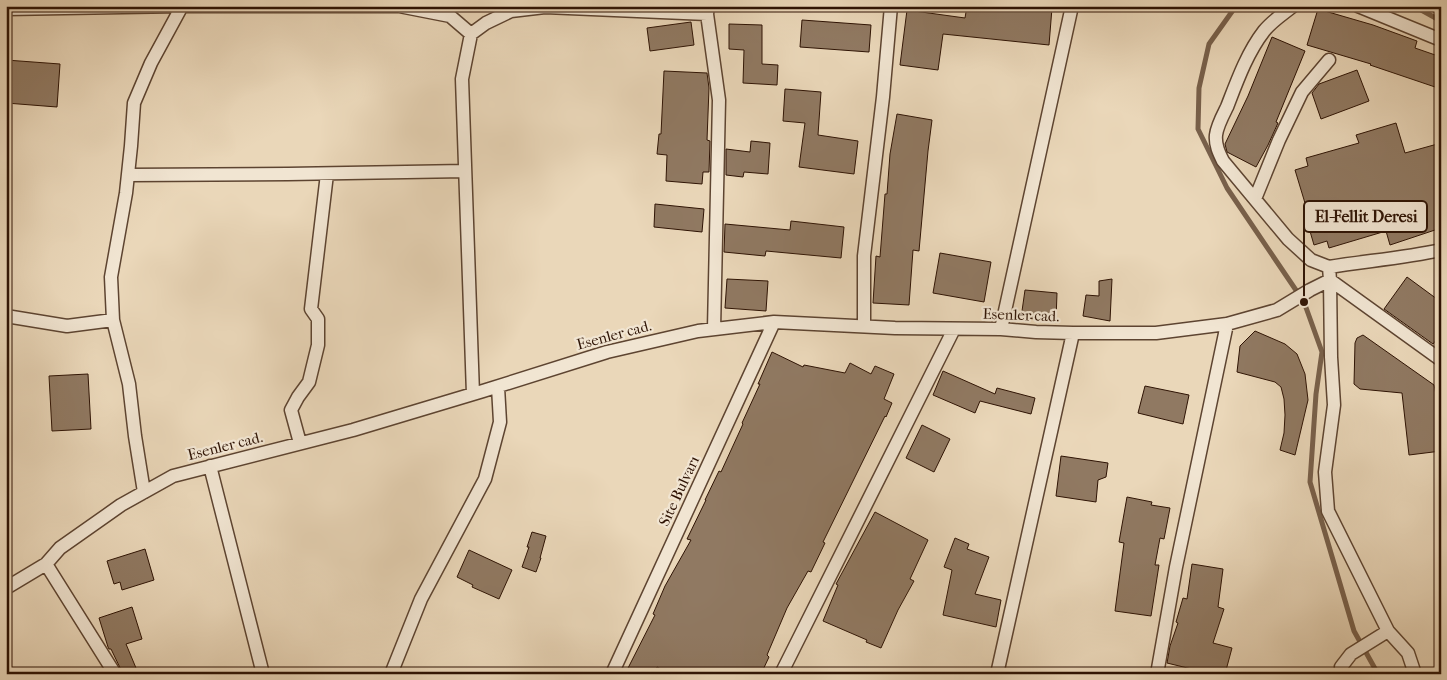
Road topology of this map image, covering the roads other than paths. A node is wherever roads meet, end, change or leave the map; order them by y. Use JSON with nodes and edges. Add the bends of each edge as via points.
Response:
{"nodes":[{"id":1,"x":182,"y":6,"type":"edge"},
{"id":2,"x":891,"y":6,"type":"edge"},
{"id":3,"x":1072,"y":6,"type":"edge"},
{"id":4,"x":1293,"y":6,"type":"edge"},
{"id":5,"x":1358,"y":6,"type":"edge"},
{"id":6,"x":6,"y":9,"type":"edge"},
{"id":7,"x":707,"y":10,"type":"edge"},
{"id":8,"x":471,"y":34,"type":"junction"},
{"id":9,"x":1441,"y":40,"type":"edge"},
{"id":10,"x":1329,"y":60,"type":"dead end"},
{"id":11,"x":465,"y":171,"type":"junction"},
{"id":12,"x":327,"y":174,"type":"junction"},
{"id":13,"x":128,"y":175,"type":"junction"},
{"id":14,"x":1254,"y":199,"type":"junction"},
{"id":15,"x":1441,"y":250,"type":"edge"},
{"id":16,"x":1330,"y":274,"type":"junction"},
{"id":17,"x":6,"y":316,"type":"edge"},
{"id":18,"x":113,"y":320,"type":"junction"},
{"id":19,"x":774,"y":322,"type":"junction"},
{"id":20,"x":1227,"y":324,"type":"junction"},
{"id":21,"x":864,"y":326,"type":"junction"},
{"id":22,"x":714,"y":329,"type":"junction"},
{"id":23,"x":954,"y":329,"type":"junction"},
{"id":24,"x":1001,"y":329,"type":"junction"},
{"id":25,"x":1073,"y":333,"type":"junction"},
{"id":26,"x":1441,"y":360,"type":"edge"},
{"id":27,"x":498,"y":387,"type":"junction"},
{"id":28,"x":474,"y":394,"type":"junction"},
{"id":29,"x":300,"y":443,"type":"junction"},
{"id":30,"x":210,"y":466,"type":"junction"},
{"id":31,"x":144,"y":492,"type":"junction"},
{"id":32,"x":46,"y":564,"type":"junction"},
{"id":33,"x":6,"y":588,"type":"edge"},
{"id":34,"x":1388,"y":631,"type":"junction"},
{"id":35,"x":115,"y":674,"type":"edge"},
{"id":36,"x":263,"y":674,"type":"edge"},
{"id":37,"x":391,"y":674,"type":"edge"},
{"id":38,"x":612,"y":674,"type":"edge"},
{"id":39,"x":781,"y":674,"type":"edge"},
{"id":40,"x":997,"y":674,"type":"edge"},
{"id":41,"x":1157,"y":674,"type":"edge"},
{"id":42,"x":1342,"y":674,"type":"edge"},
{"id":43,"x":1415,"y":674,"type":"edge"}],
"edges":[{"from":1,"to":6,"type":"street"},
{"from":1,"to":8,"type":"street","via":[[399,6],[450,16]]},
{"from":1,"to":13,"type":"street","via":[[151,63],[134,103]]},
{"from":2,"to":21,"type":"street","via":[[864,256]]},
{"from":3,"to":24,"type":"street"},
{"from":4,"to":14,"type":"street","via":[[1264,31],[1253,48],[1216,135],[1217,150],[1223,161]]},
{"from":5,"to":9,"type":"street"},
{"from":7,"to":8,"type":"street","via":[[545,7],[512,11]]},
{"from":7,"to":22,"type":"street","via":[[719,100]]},
{"from":8,"to":11,"type":"street","via":[[462,79]]},
{"from":10,"to":14,"type":"street","via":[[1302,92]]},
{"from":11,"to":12,"type":"street"},
{"from":11,"to":28,"type":"street"},
{"from":12,"to":13,"type":"street"},
{"from":12,"to":29,"type":"street","via":[[311,309],[318,319],[318,345],[308,382],[292,410]]},
{"from":13,"to":18,"type":"street","via":[[111,277]]},
{"from":14,"to":16,"type":"street","via":[[1288,239]]},
{"from":15,"to":16,"type":"street","name":"Esenler cad.","via":[[1364,261]]},
{"from":16,"to":20,"type":"street","name":"Esenler cad.","via":[[1277,310]]},
{"from":16,"to":26,"type":"street"},
{"from":16,"to":34,"type":"street","via":[[1334,405],[1324,472],[1328,511]]},
{"from":17,"to":18,"type":"street","via":[[67,326]]},
{"from":18,"to":31,"type":"street","via":[[129,384]]},
{"from":19,"to":21,"type":"street","name":"Esenler cad."},
{"from":19,"to":22,"type":"street","name":"Esenler cad."},
{"from":19,"to":38,"type":"street","name":"Site Bulvarı"},
{"from":20,"to":25,"type":"street","name":"Esenler cad.","via":[[1156,333]]},
{"from":20,"to":41,"type":"street"},
{"from":21,"to":23,"type":"street","name":"Esenler cad."},
{"from":22,"to":27,"type":"street","name":"Esenler cad.","via":[[607,352]]},
{"from":23,"to":24,"type":"street","name":"Esenler cad."},
{"from":23,"to":39,"type":"street"},
{"from":24,"to":25,"type":"street","name":"Esenler cad."},
{"from":25,"to":40,"type":"street"},
{"from":27,"to":28,"type":"street","name":"Esenler cad."},
{"from":27,"to":37,"type":"street","via":[[500,422],[485,479],[421,599]]},
{"from":28,"to":29,"type":"street","name":"Esenler cad."},
{"from":29,"to":30,"type":"street","name":"Esenler cad."},
{"from":30,"to":31,"type":"street","name":"Esenler cad.","via":[[173,476]]},
{"from":30,"to":36,"type":"street"},
{"from":31,"to":32,"type":"street","name":"Esenler cad.","via":[[60,548]]},
{"from":32,"to":33,"type":"street","name":"Esenler cad."},
{"from":32,"to":35,"type":"street"},
{"from":34,"to":42,"type":"street","via":[[1354,652],[1341,666]]},
{"from":34,"to":43,"type":"street","via":[[1408,653]]}]}
